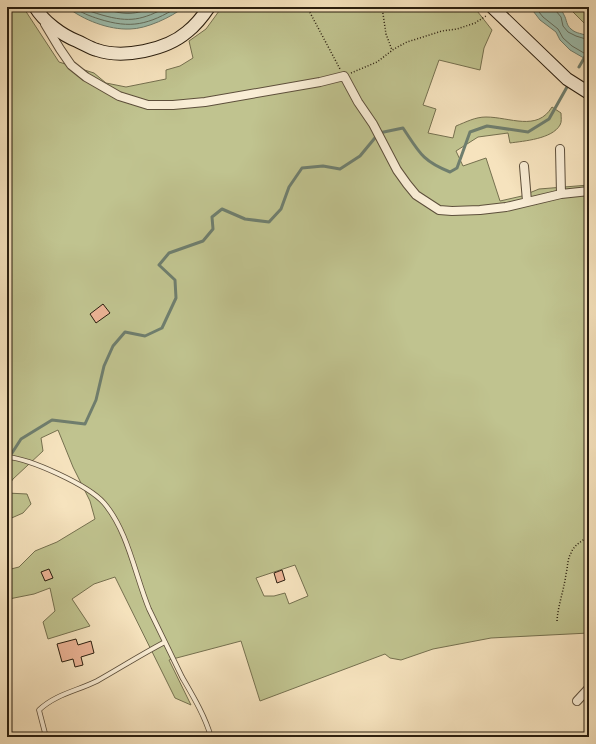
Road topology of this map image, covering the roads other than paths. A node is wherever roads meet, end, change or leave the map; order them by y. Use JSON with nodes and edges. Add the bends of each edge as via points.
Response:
{"nodes":[{"id":1,"x":210,"y":7,"type":"edge"},
{"id":2,"x":494,"y":9,"type":"edge"},
{"id":3,"x":38,"y":11,"type":"edge"},
{"id":4,"x":589,"y":93,"type":"edge"},
{"id":5,"x":560,"y":148,"type":"dead end"},
{"id":6,"x":524,"y":166,"type":"dead end"},
{"id":7,"x":589,"y":191,"type":"edge"},
{"id":8,"x":562,"y":194,"type":"junction"},
{"id":9,"x":527,"y":201,"type":"junction"},
{"id":10,"x":7,"y":457,"type":"edge"},
{"id":11,"x":165,"y":642,"type":"junction"},
{"id":12,"x":589,"y":688,"type":"edge"},
{"id":13,"x":577,"y":701,"type":"dead end"},
{"id":14,"x":46,"y":737,"type":"edge"},
{"id":15,"x":211,"y":737,"type":"edge"}],
"edges":[{"from":1,"to":3,"type":"main road","via":[[187,33],[168,44],[125,54],[98,50],[68,37]]},
{"from":2,"to":4,"type":"main road","via":[[567,79]]},
{"from":3,"to":9,"type":"street","via":[[60,49],[72,65],[86,77],[119,96],[148,105],[205,102],[344,76],[407,184],[416,195],[439,210],[452,211],[506,207]]},
{"from":5,"to":8,"type":"street"},
{"from":6,"to":9,"type":"street"},
{"from":7,"to":8,"type":"street"},
{"from":8,"to":9,"type":"street"},
{"from":10,"to":11,"type":"lane","via":[[60,475],[92,492],[103,502],[125,538],[141,587]]},
{"from":11,"to":14,"type":"lane","via":[[95,681],[45,704],[38,710]]},
{"from":11,"to":15,"type":"lane"},
{"from":12,"to":13,"type":"street"}]}
